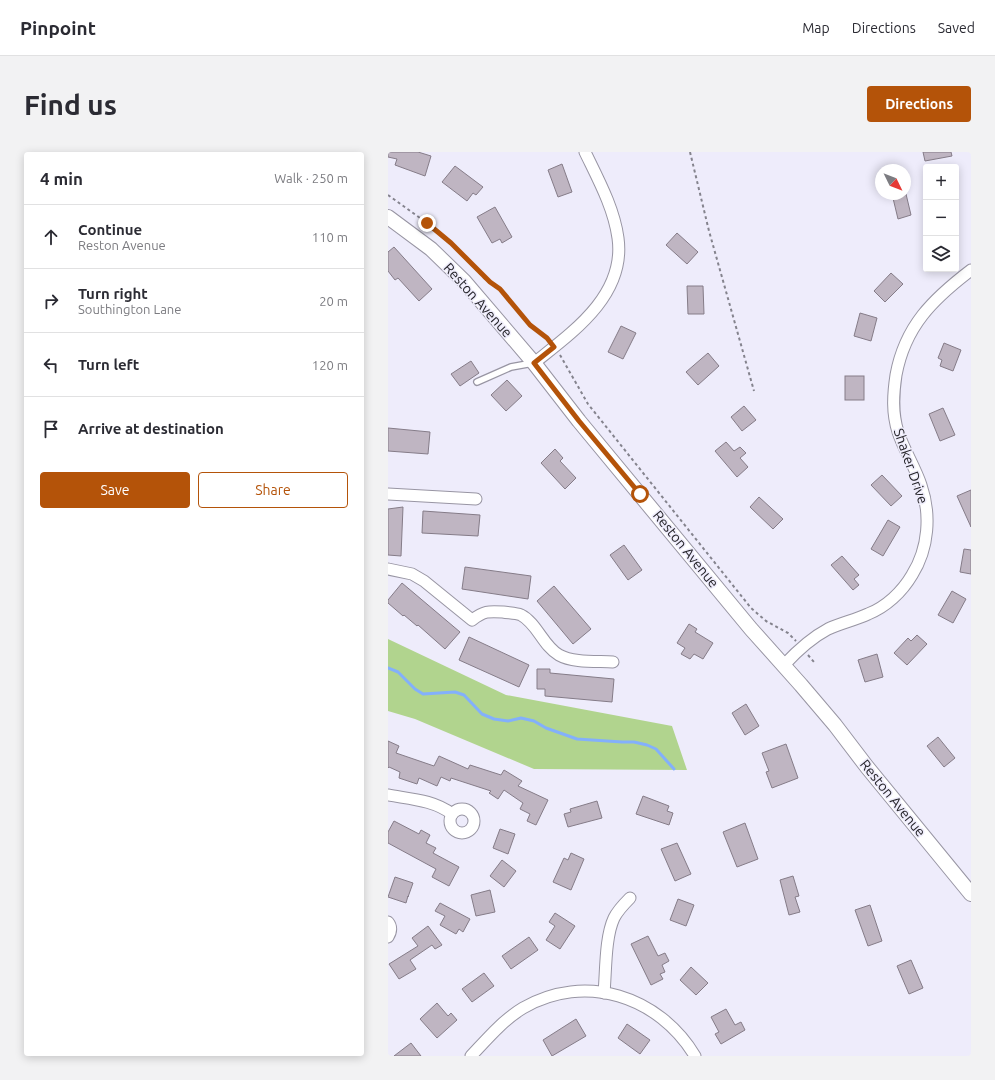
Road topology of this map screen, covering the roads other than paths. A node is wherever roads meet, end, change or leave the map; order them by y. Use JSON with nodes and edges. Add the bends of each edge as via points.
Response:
{"nodes":[{"id":1,"x":585,"y":152,"type":"edge"},
{"id":2,"x":388,"y":217,"type":"edge"},
{"id":3,"x":971,"y":270,"type":"edge"},
{"id":4,"x":534,"y":363,"type":"junction"},
{"id":5,"x":477,"y":382,"type":"dead end"},
{"id":6,"x":388,"y":494,"type":"edge"},
{"id":7,"x":476,"y":499,"type":"dead end"},
{"id":8,"x":388,"y":569,"type":"edge"},
{"id":9,"x":613,"y":662,"type":"dead end"},
{"id":10,"x":784,"y":665,"type":"junction"},
{"id":11,"x":388,"y":795,"type":"edge"},
{"id":12,"x":452,"y":814,"type":"dead end"},
{"id":13,"x":971,"y":894,"type":"edge"},
{"id":14,"x":630,"y":898,"type":"dead end"},
{"id":15,"x":388,"y":922,"type":"edge"},
{"id":16,"x":388,"y":937,"type":"edge"},
{"id":17,"x":604,"y":993,"type":"junction"},
{"id":18,"x":471,"y":1056,"type":"edge"},
{"id":19,"x":695,"y":1056,"type":"edge"}],
"edges":[{"from":1,"to":4,"type":"street","via":[[615,223],[617,264],[605,294],[589,317]]},
{"from":2,"to":4,"type":"street","name":"Reston Avenue","via":[[453,269]]},
{"from":3,"to":10,"type":"street","name":"Shaker Drive","via":[[949,287],[919,318],[903,347],[894,384],[893,403],[898,432],[926,504],[925,543],[921,557],[904,588],[892,599],[869,614],[814,637]]},
{"from":4,"to":5,"type":"lane","via":[[511,367]]},
{"from":4,"to":10,"type":"street","name":"Reston Avenue","via":[[579,421]]},
{"from":6,"to":7,"type":"street"},
{"from":8,"to":9,"type":"street","via":[[412,574],[424,581],[472,620],[490,611],[523,616],[559,655],[569,659]]},
{"from":10,"to":13,"type":"street","name":"Reston Avenue"},
{"from":11,"to":12,"type":"street","via":[[434,804]]},
{"from":14,"to":17,"type":"street","via":[[613,920]]},
{"from":15,"to":16,"type":"street","via":[[391,928]]},
{"from":17,"to":18,"type":"street","via":[[569,992],[522,1009],[508,1018]]},
{"from":17,"to":19,"type":"street","via":[[626,998],[651,1010],[677,1031]]}]}
